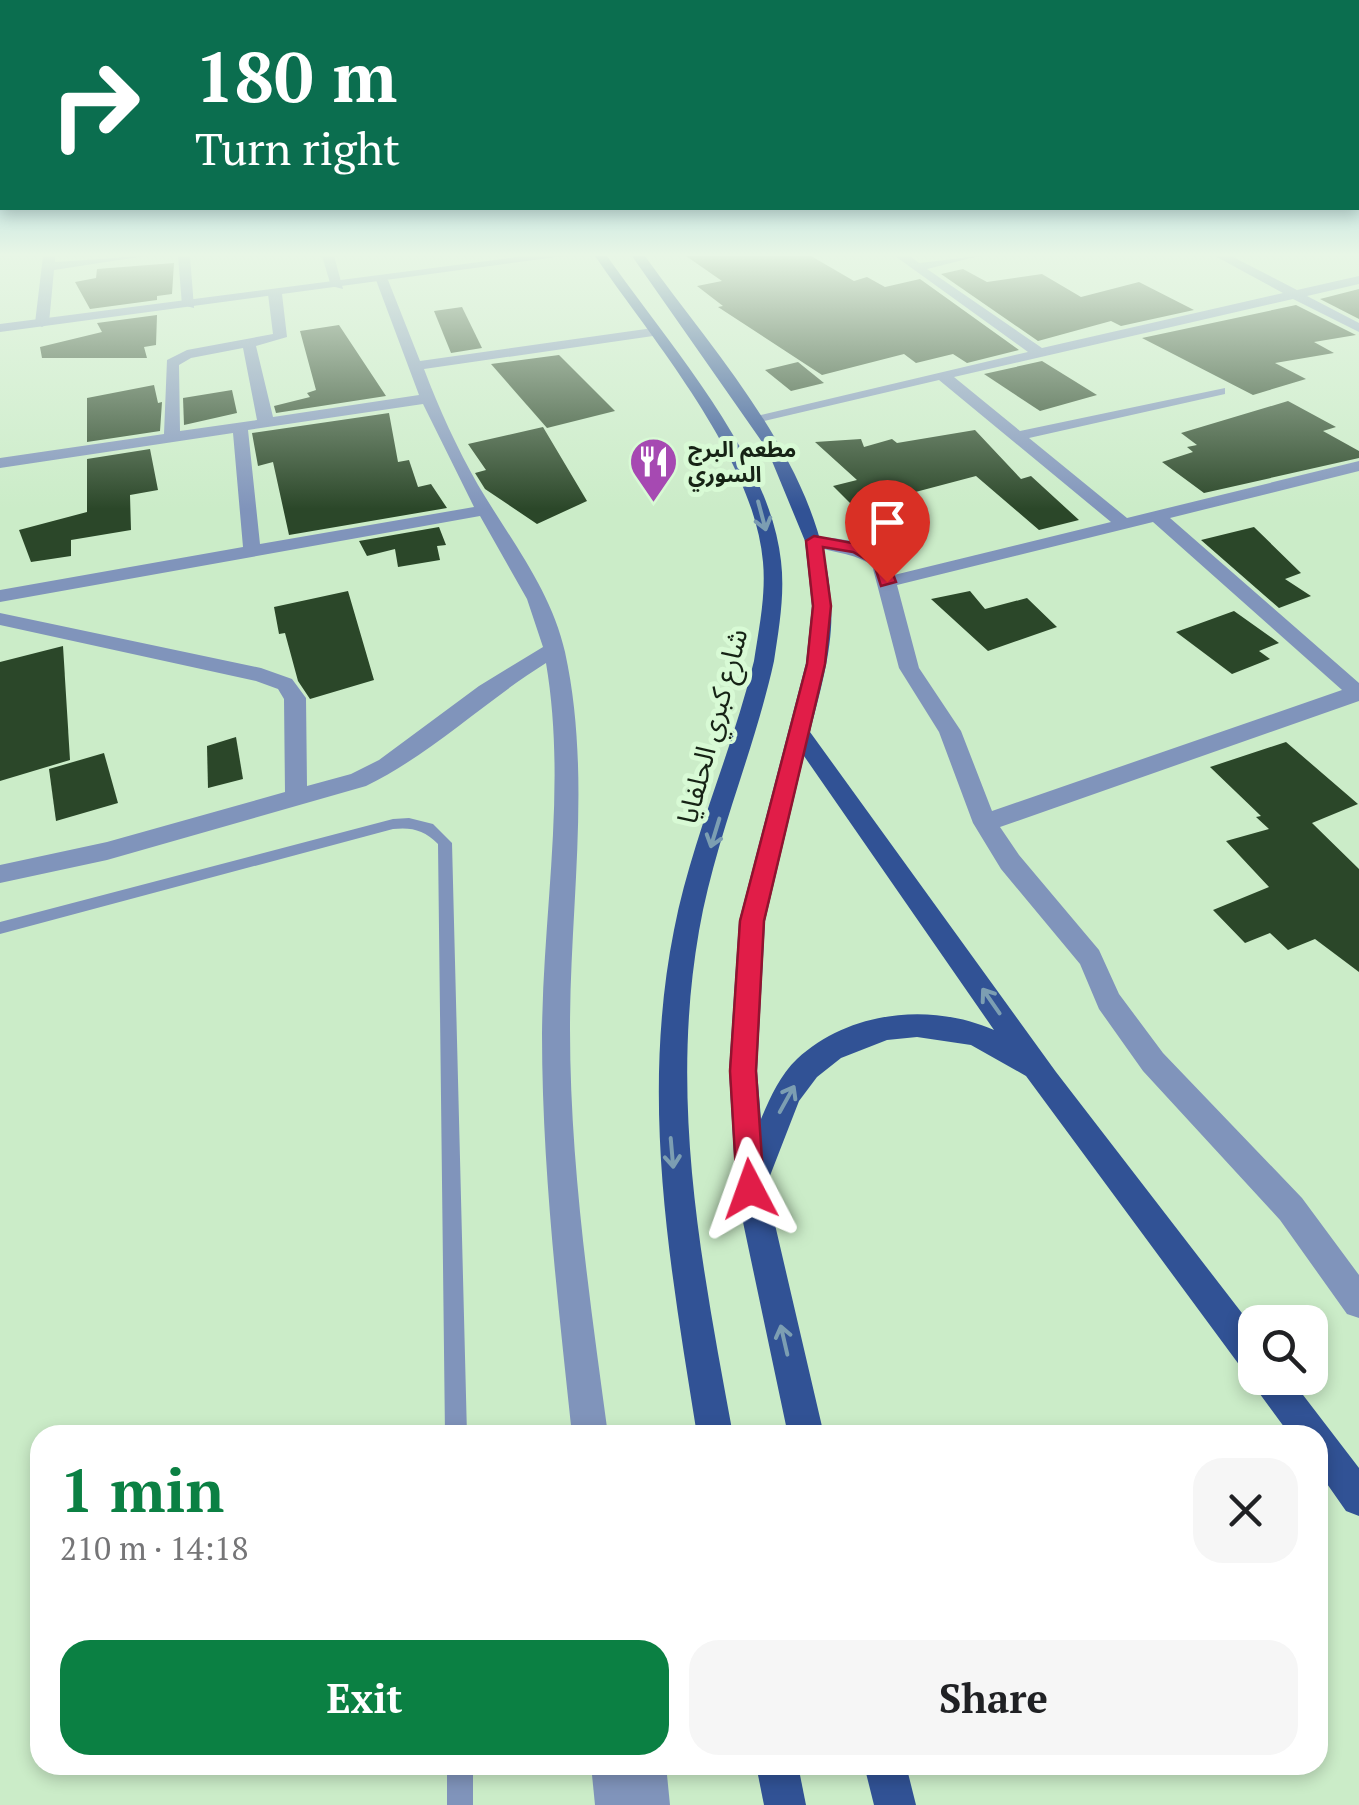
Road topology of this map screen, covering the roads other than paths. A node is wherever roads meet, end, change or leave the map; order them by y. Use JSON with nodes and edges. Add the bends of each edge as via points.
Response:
{"nodes":[{"id":1,"x":266,"y":340,"type":"edge"},
{"id":2,"x":405,"y":340,"type":"edge"},
{"id":3,"x":595,"y":340,"type":"edge"},
{"id":4,"x":659,"y":340,"type":"edge"},
{"id":5,"x":699,"y":340,"type":"edge"},
{"id":6,"x":1022,"y":340,"type":"edge"},
{"id":7,"x":1100,"y":340,"type":"edge"},
{"id":8,"x":249,"y":344,"type":"junction"},
{"id":9,"x":1042,"y":354,"type":"junction"},
{"id":10,"x":415,"y":366,"type":"junction"},
{"id":11,"x":944,"y":376,"type":"junction"},
{"id":12,"x":1220,"y":391,"type":"dead end"},
{"id":13,"x":426,"y":399,"type":"junction"},
{"id":14,"x":756,"y":418,"type":"junction"},
{"id":15,"x":266,"y":423,"type":"junction"},
{"id":16,"x":240,"y":427,"type":"junction"},
{"id":17,"x":1018,"y":436,"type":"junction"},
{"id":18,"x":172,"y":437,"type":"junction"},
{"id":19,"x":0,"y":463,"type":"edge"},
{"id":20,"x":1359,"y":466,"type":"edge"},
{"id":21,"x":484,"y":510,"type":"junction"},
{"id":22,"x":1157,"y":516,"type":"junction"},
{"id":23,"x":1123,"y":523,"type":"junction"},
{"id":24,"x":814,"y":541,"type":"junction"},
{"id":25,"x":252,"y":550,"type":"junction"},
{"id":26,"x":887,"y":582,"type":"junction"},
{"id":27,"x":0,"y":596,"type":"edge"},
{"id":28,"x":0,"y":619,"type":"edge"},
{"id":29,"x":554,"y":649,"type":"junction"},
{"id":30,"x":1359,"y":693,"type":"edge"},
{"id":31,"x":799,"y":733,"type":"junction"},
{"id":32,"x":296,"y":799,"type":"junction"},
{"id":33,"x":985,"y":823,"type":"junction"},
{"id":34,"x":0,"y":874,"type":"edge"},
{"id":35,"x":0,"y":928,"type":"edge"},
{"id":36,"x":1046,"y":1081,"type":"junction"},
{"id":37,"x":750,"y":1189,"type":"junction"},
{"id":38,"x":1359,"y":1302,"type":"edge"},
{"id":39,"x":1238,"y":1335,"type":"edge"},
{"id":40,"x":1282,"y":1395,"type":"edge"},
{"id":41,"x":456,"y":1425,"type":"edge"},
{"id":42,"x":589,"y":1425,"type":"edge"},
{"id":43,"x":713,"y":1425,"type":"edge"},
{"id":44,"x":804,"y":1425,"type":"edge"},
{"id":45,"x":1304,"y":1425,"type":"edge"},
{"id":46,"x":1328,"y":1456,"type":"edge"},
{"id":47,"x":1359,"y":1498,"type":"edge"},
{"id":48,"x":460,"y":1775,"type":"edge"},
{"id":49,"x":613,"y":1775,"type":"edge"},
{"id":50,"x":646,"y":1775,"type":"edge"},
{"id":51,"x":779,"y":1775,"type":"edge"},
{"id":52,"x":888,"y":1775,"type":"edge"},
{"id":53,"x":460,"y":1805,"type":"edge"},
{"id":54,"x":616,"y":1805,"type":"edge"},
{"id":55,"x":650,"y":1805,"type":"edge"},
{"id":56,"x":785,"y":1805,"type":"edge"},
{"id":57,"x":896,"y":1805,"type":"edge"}],
"edges":[{"from":1,"to":8,"type":"street"},
{"from":2,"to":10,"type":"street"},
{"from":3,"to":10,"type":"street"},
{"from":4,"to":43,"type":"main road","name":"شارع كبري الحلفايا","one_way":true,"via":[[741,458],[773,572],[752,705],[689,918],[678,996],[670,1146]]},
{"from":5,"to":14,"type":"main road"},
{"from":6,"to":9,"type":"street"},
{"from":7,"to":9,"type":"street"},
{"from":8,"to":15,"type":"street"},
{"from":8,"to":18,"type":"street","via":[[187,354],[172,364]]},
{"from":9,"to":11,"type":"street"},
{"from":10,"to":13,"type":"street"},
{"from":11,"to":14,"type":"street"},
{"from":11,"to":17,"type":"street"},
{"from":12,"to":17,"type":"street"},
{"from":13,"to":15,"type":"street"},
{"from":13,"to":21,"type":"street"},
{"from":14,"to":24,"type":"main road"},
{"from":15,"to":16,"type":"street"},
{"from":16,"to":18,"type":"street"},
{"from":16,"to":25,"type":"street"},
{"from":17,"to":23,"type":"street"},
{"from":18,"to":19,"type":"street"},
{"from":20,"to":22,"type":"street"},
{"from":21,"to":25,"type":"street"},
{"from":21,"to":29,"type":"street","via":[[524,573]]},
{"from":22,"to":23,"type":"street"},
{"from":22,"to":30,"type":"street"},
{"from":23,"to":26,"type":"street"},
{"from":24,"to":26,"type":"street","via":[[858,548],[881,562]]},
{"from":24,"to":31,"type":"main road","via":[[822,606]]},
{"from":25,"to":27,"type":"street"},
{"from":26,"to":33,"type":"street","via":[[909,668],[950,731]]},
{"from":28,"to":32,"type":"street","via":[[285,684],[295,698]]},
{"from":29,"to":32,"type":"street","via":[[387,766]]},
{"from":29,"to":42,"type":"street","via":[[566,750],[556,1034]]},
{"from":30,"to":33,"type":"street"},
{"from":36,"to":31,"type":"main road","one_way":true},
{"from":31,"to":37,"type":"main road","via":[[752,921],[743,1071]]},
{"from":32,"to":34,"type":"street"},
{"from":33,"to":38,"type":"street","via":[[1090,958],[1109,1001],[1152,1062],[1291,1209]]},
{"from":35,"to":41,"type":"lane","via":[[393,824],[436,831],[445,843]]},
{"from":37,"to":36,"type":"main road","one_way":true,"via":[[784,1101],[806,1069],[838,1045],[875,1030],[950,1026],[982,1035]]},
{"from":36,"to":39,"type":"main road"},
{"from":44,"to":37,"type":"main road","one_way":true},
{"from":40,"to":45,"type":"main road"},
{"from":46,"to":47,"type":"main road"},
{"from":48,"to":53,"type":"lane"},
{"from":49,"to":54,"type":"street"},
{"from":50,"to":55,"type":"street"},
{"from":51,"to":56,"type":"main road"},
{"from":52,"to":57,"type":"main road"}]}
